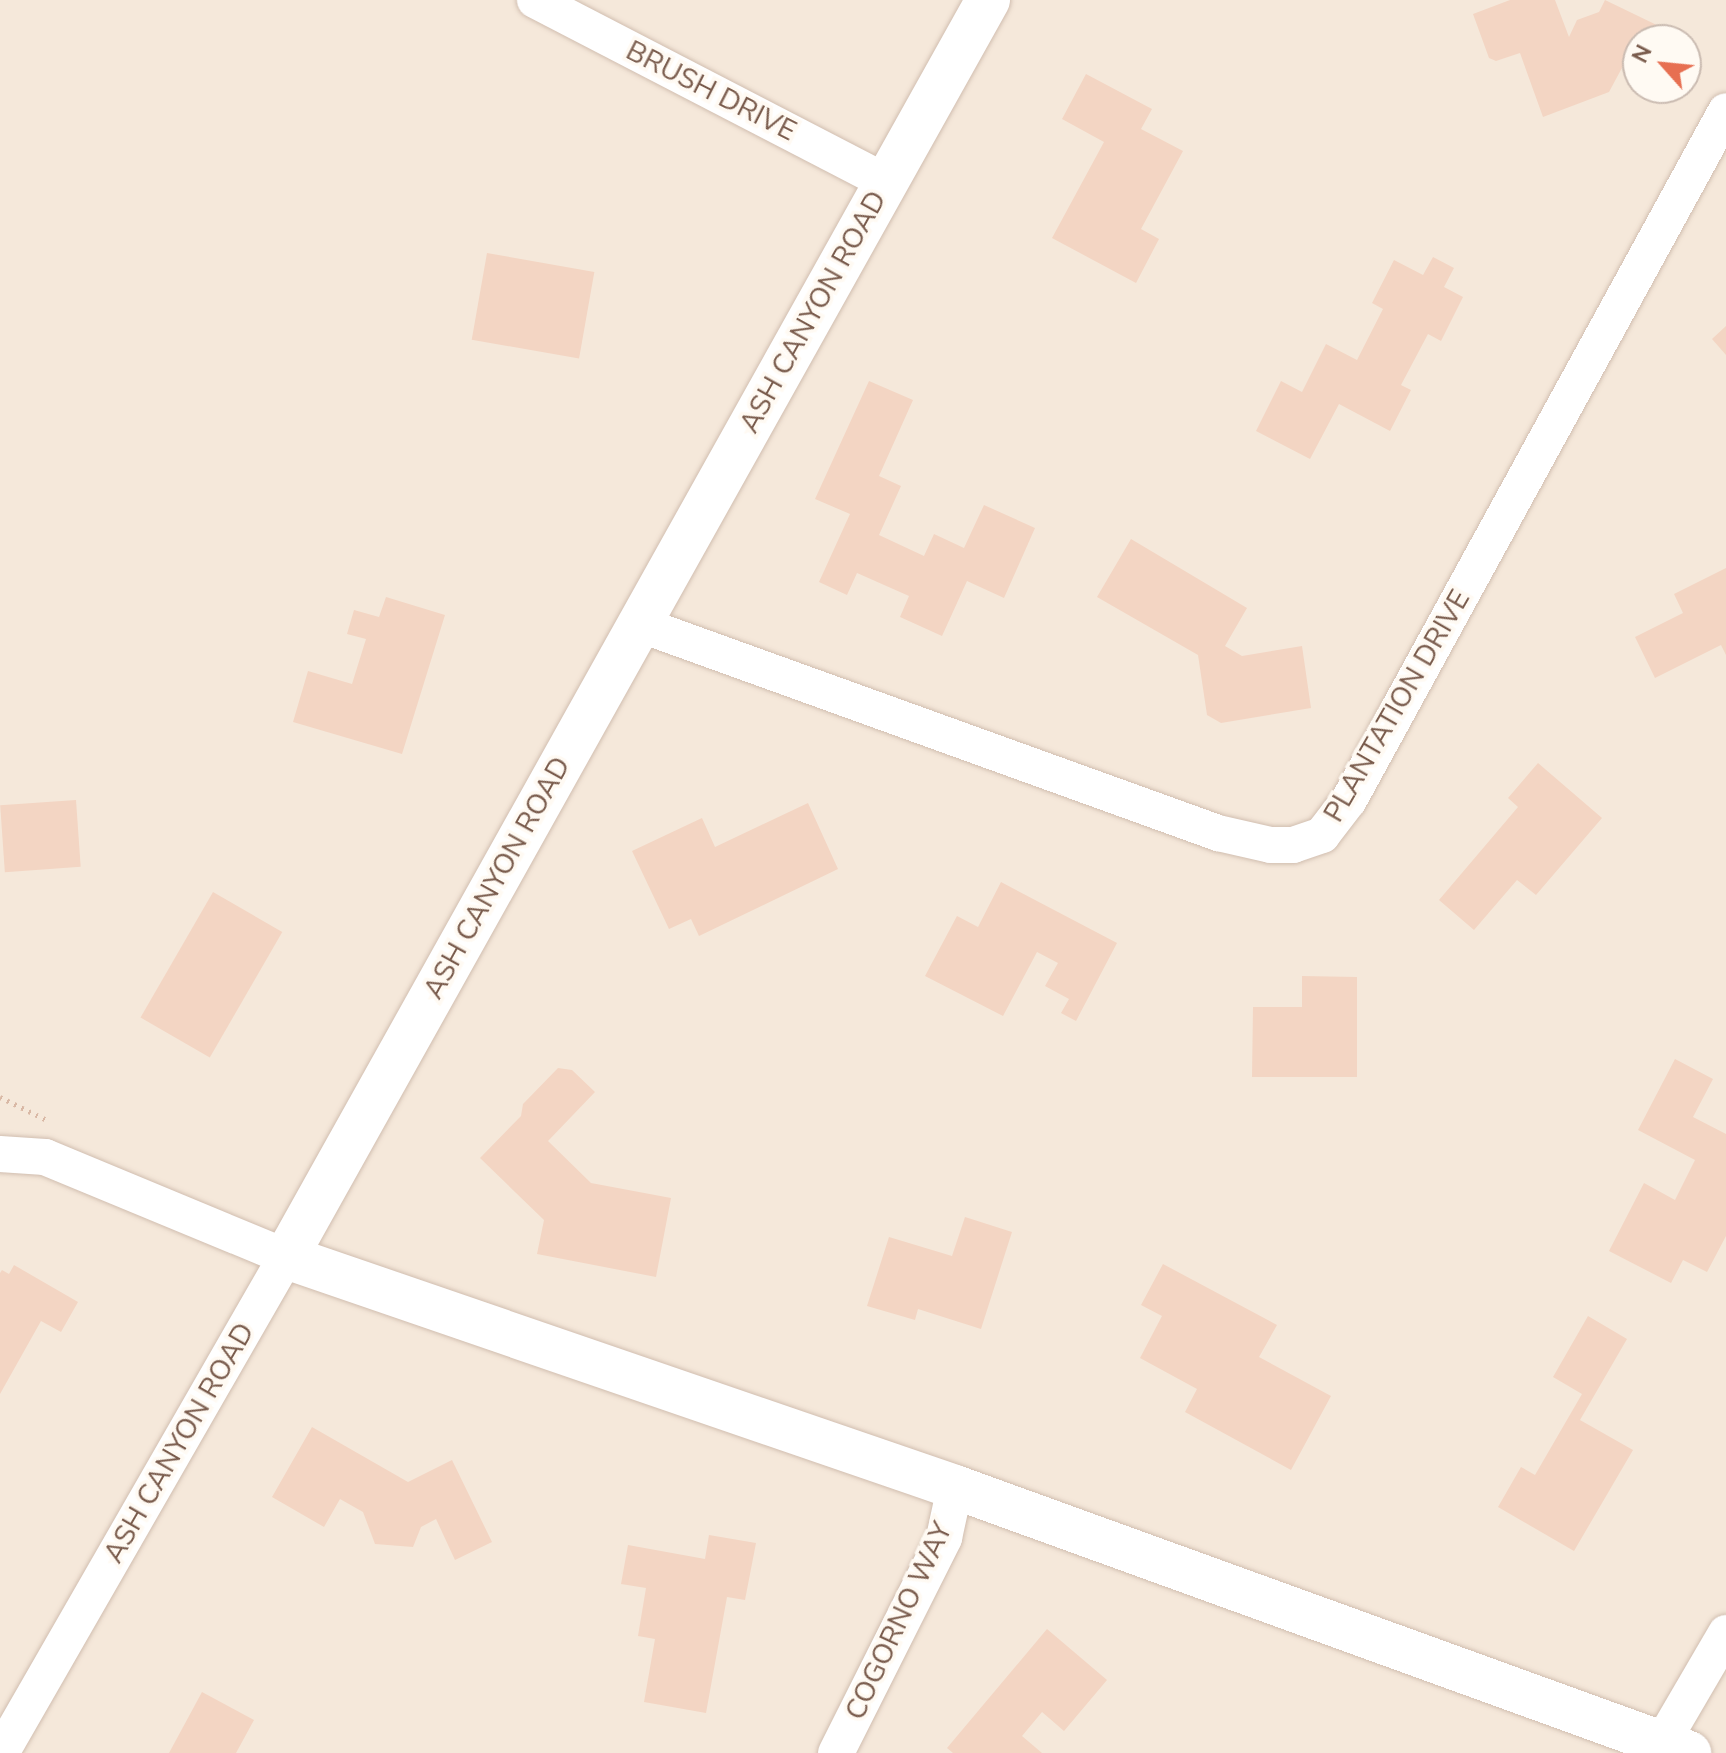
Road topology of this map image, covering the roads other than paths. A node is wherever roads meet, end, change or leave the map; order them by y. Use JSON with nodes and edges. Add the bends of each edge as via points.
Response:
{"nodes":[{"id":1,"x":535,"y":0,"type":"edge"},
{"id":2,"x":988,"y":0,"type":"edge"},
{"id":3,"x":1726,"y":111,"type":"edge"},
{"id":4,"x":886,"y":182,"type":"junction"},
{"id":5,"x":639,"y":624,"type":"junction"},
{"id":6,"x":0,"y":1154,"type":"edge"},
{"id":7,"x":286,"y":1257,"type":"junction"},
{"id":8,"x":955,"y":1487,"type":"junction"},
{"id":9,"x":1726,"y":1633,"type":"edge"},
{"id":10,"x":1668,"y":1750,"type":"edge"},
{"id":11,"x":1,"y":1753,"type":"edge"},
{"id":12,"x":836,"y":1753,"type":"edge"}],
"edges":[{"from":1,"to":4,"type":"street","name":"BRUSH DRIVE"},
{"from":2,"to":4,"type":"street","name":"ASH CANYON ROAD"},
{"from":3,"to":5,"type":"street","name":"PLANTATION DRIVE","via":[[1349,800],[1322,835],[1293,845],[1271,845],[1218,833]]},
{"from":4,"to":5,"type":"street","name":"ASH CANYON ROAD"},
{"from":5,"to":7,"type":"street","name":"ASH CANYON ROAD"},
{"from":6,"to":7,"type":"street","via":[[45,1157]]},
{"from":7,"to":8,"type":"street"},
{"from":7,"to":11,"type":"street","name":"ASH CANYON ROAD"},
{"from":8,"to":10,"type":"street"},
{"from":8,"to":12,"type":"street","name":"COGORNO WAY","via":[[944,1538]]},
{"from":9,"to":10,"type":"street"}]}
